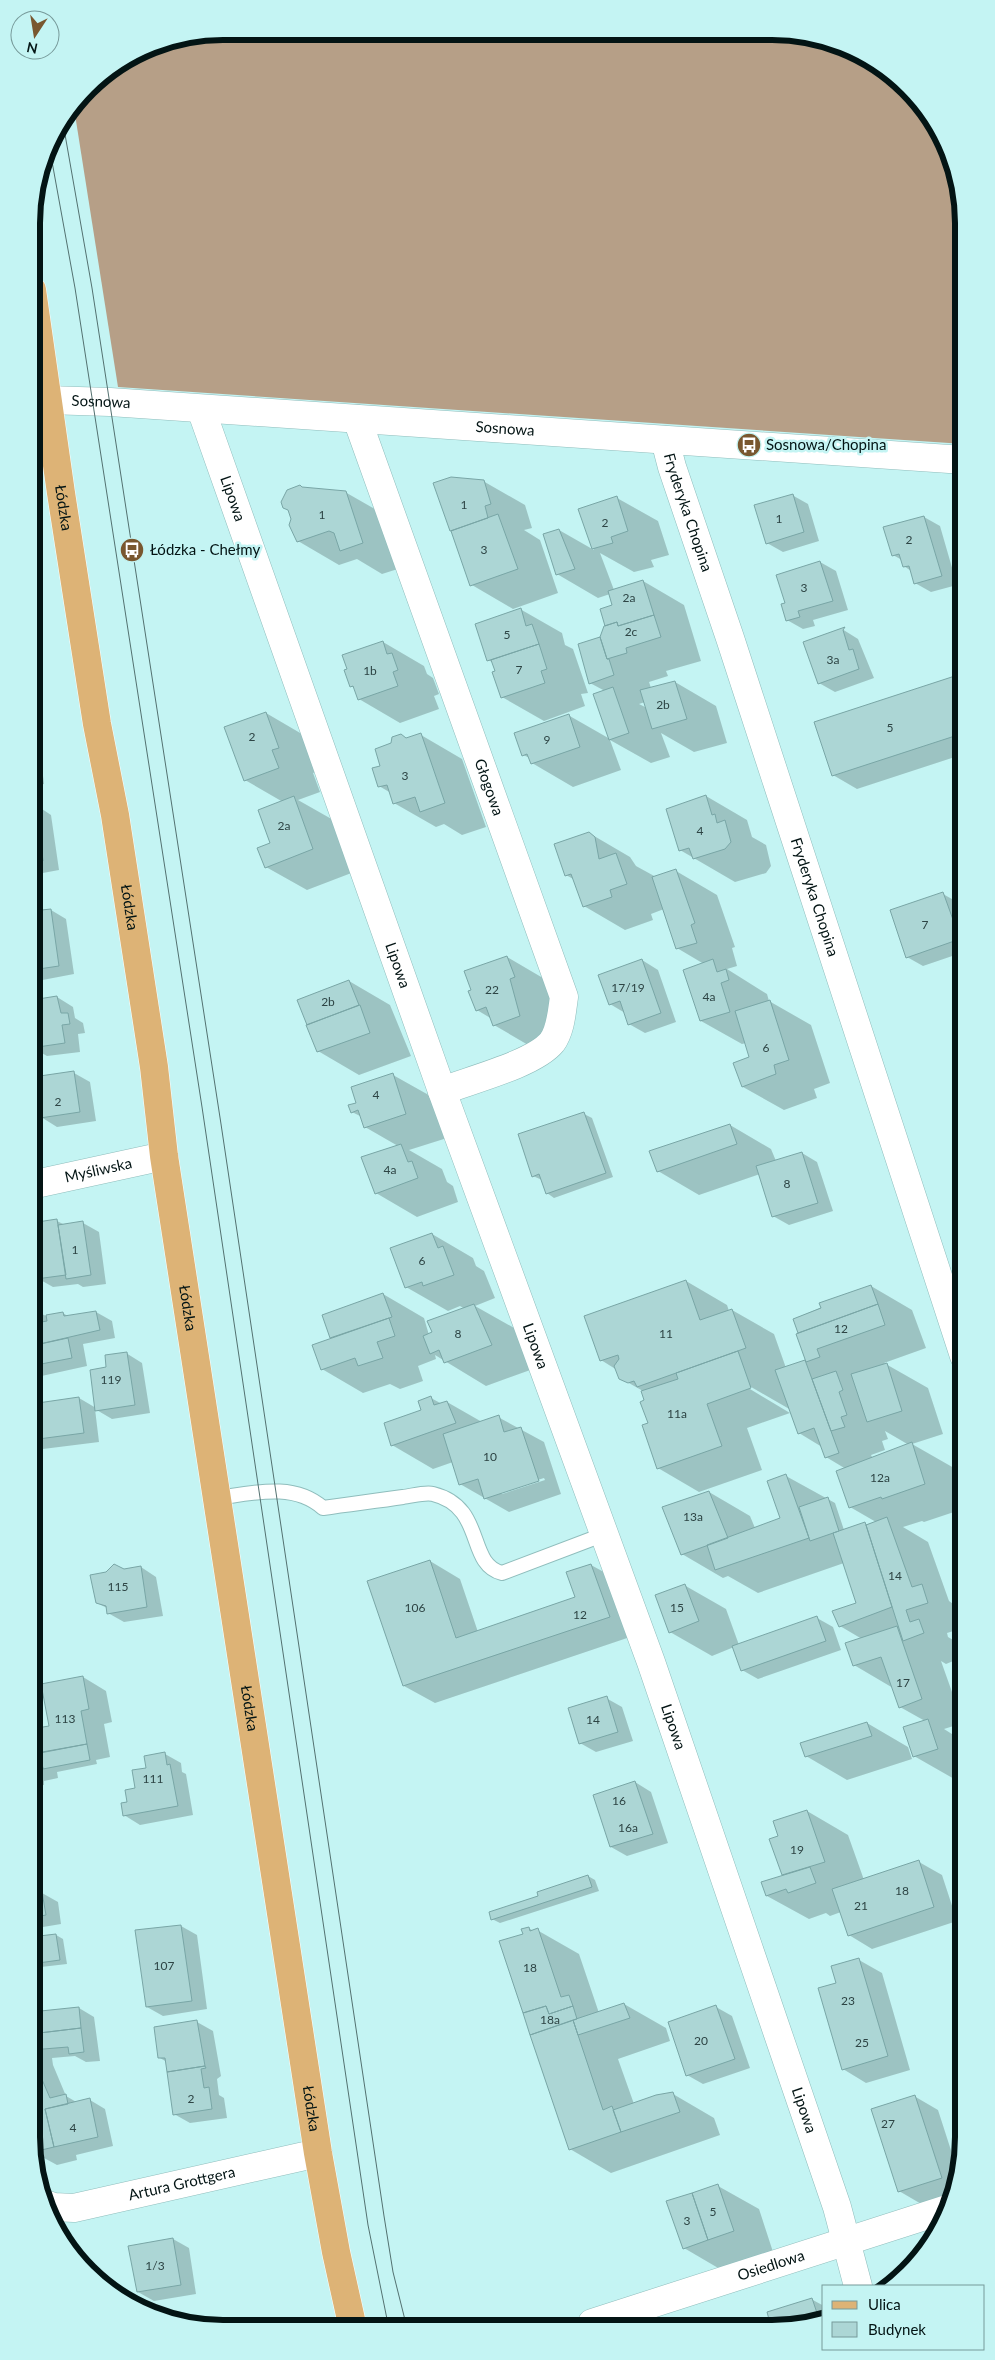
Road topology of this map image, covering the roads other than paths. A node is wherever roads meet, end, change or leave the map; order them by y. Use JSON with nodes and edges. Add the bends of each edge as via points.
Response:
{"nodes":[{"id":1,"x":40,"y":353,"type":"edge"},
{"id":2,"x":46,"y":400,"type":"junction"},
{"id":3,"x":201,"y":409,"type":"junction"},
{"id":4,"x":357,"y":419,"type":"junction"},
{"id":5,"x":665,"y":440,"type":"junction"},
{"id":6,"x":955,"y":459,"type":"edge"},
{"id":7,"x":442,"y":1090,"type":"junction"},
{"id":8,"x":164,"y":1156,"type":"junction"},
{"id":9,"x":40,"y":1183,"type":"edge"},
{"id":10,"x":955,"y":1328,"type":"edge"},
{"id":11,"x":218,"y":1498,"type":"junction"},
{"id":12,"x":605,"y":1534,"type":"junction"},
{"id":13,"x":318,"y":2153,"type":"junction"},
{"id":14,"x":54,"y":2207,"type":"edge"},
{"id":15,"x":939,"y":2212,"type":"edge"},
{"id":16,"x":845,"y":2243,"type":"junction"},
{"id":17,"x":858,"y":2285,"type":"edge"},
{"id":18,"x":351,"y":2320,"type":"edge"},
{"id":19,"x":601,"y":2320,"type":"edge"}],
"edges":[{"from":1,"to":2,"type":"main road","name":"Łódzka"},
{"from":2,"to":3,"type":"street","name":"Sosnowa"},
{"from":2,"to":8,"type":"main road","name":"Łódzka","via":[[154,1067]]},
{"from":3,"to":4,"type":"street","name":"Sosnowa"},
{"from":3,"to":7,"type":"street","name":"Lipowa"},
{"from":4,"to":5,"type":"street","name":"Sosnowa"},
{"from":4,"to":7,"type":"street","name":"Głogowa","via":[[564,997],[561,1019],[552,1041],[541,1050],[528,1059]]},
{"from":5,"to":6,"type":"street","name":"Sosnowa"},
{"from":5,"to":10,"type":"street","name":"Fryderyka Chopina"},
{"from":7,"to":12,"type":"street","name":"Lipowa"},
{"from":8,"to":9,"type":"street","name":"Myśliwska"},
{"from":8,"to":11,"type":"main road","name":"Łódzka"},
{"from":11,"to":12,"type":"lane","via":[[259,1492],[292,1492],[305,1495],[323,1508],[431,1494],[452,1500],[467,1517],[484,1562],[492,1570],[502,1573]]},
{"from":11,"to":13,"type":"main road","name":"Łódzka"},
{"from":12,"to":16,"type":"street","name":"Lipowa","via":[[834,2198]]},
{"from":13,"to":14,"type":"street","name":"Artura Grottgera","via":[[74,2208]]},
{"from":13,"to":18,"type":"main road","name":"Łódzka"},
{"from":15,"to":16,"type":"street","name":"Osiedlowa"},
{"from":16,"to":17,"type":"street","name":"Lipowa"},
{"from":16,"to":19,"type":"street","name":"Osiedlowa"}]}
